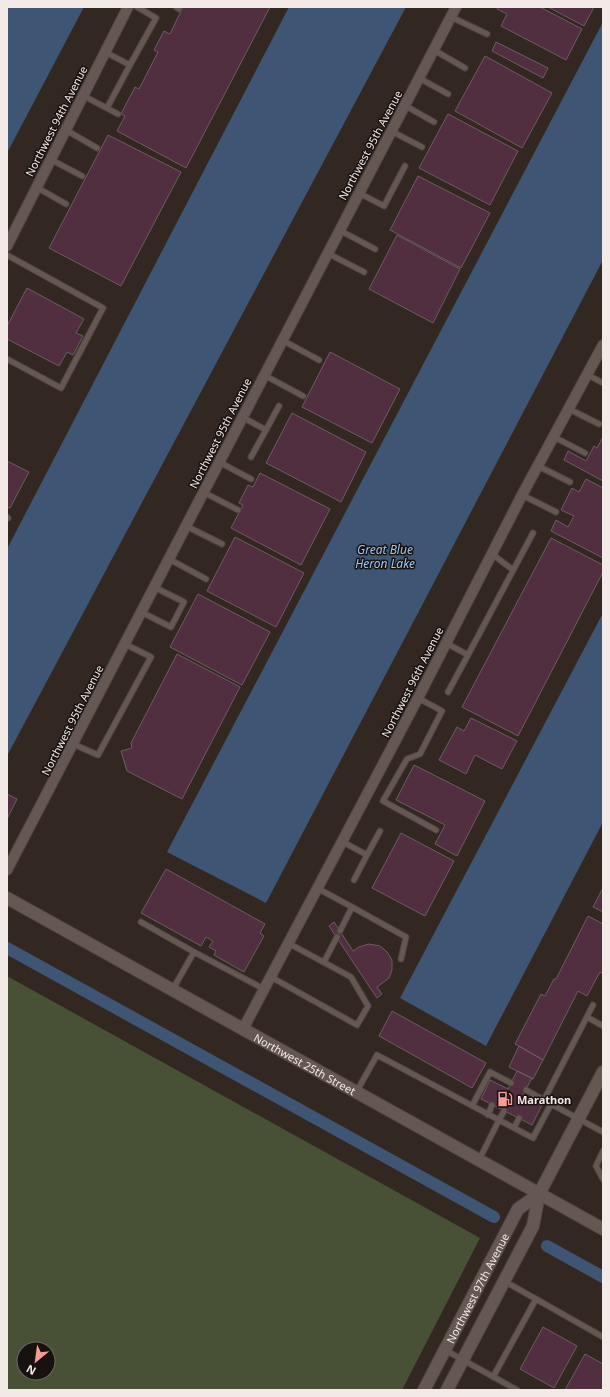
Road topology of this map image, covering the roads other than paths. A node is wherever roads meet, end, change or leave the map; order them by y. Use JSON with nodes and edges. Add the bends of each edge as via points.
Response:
{"nodes":[{"id":1,"x":128,"y":7,"type":"edge"},
{"id":2,"x":137,"y":7,"type":"edge"},
{"id":3,"x":456,"y":7,"type":"edge"},
{"id":4,"x":451,"y":17,"type":"junction"},
{"id":5,"x":486,"y":34,"type":"dead end"},
{"id":6,"x":434,"y":50,"type":"junction"},
{"id":7,"x":105,"y":52,"type":"junction"},
{"id":8,"x":130,"y":65,"type":"junction"},
{"id":9,"x":465,"y":68,"type":"dead end"},
{"id":10,"x":419,"y":78,"type":"junction"},
{"id":11,"x":448,"y":94,"type":"dead end"},
{"id":12,"x":82,"y":95,"type":"junction"},
{"id":13,"x":404,"y":105,"type":"junction"},
{"id":14,"x":107,"y":108,"type":"junction"},
{"id":15,"x":118,"y":114,"type":"dead end"},
{"id":16,"x":434,"y":122,"type":"dead end"},
{"id":17,"x":65,"y":130,"type":"junction"},
{"id":18,"x":391,"y":132,"type":"junction"},
{"id":19,"x":422,"y":147,"type":"dead end"},
{"id":20,"x":97,"y":148,"type":"dead end"},
{"id":21,"x":50,"y":159,"type":"junction"},
{"id":22,"x":405,"y":166,"type":"dead end"},
{"id":23,"x":82,"y":176,"type":"dead end"},
{"id":24,"x":36,"y":187,"type":"junction"},
{"id":25,"x":359,"y":193,"type":"junction"},
{"id":26,"x":66,"y":204,"type":"dead end"},
{"id":27,"x":339,"y":230,"type":"junction"},
{"id":28,"x":7,"y":246,"type":"edge"},
{"id":29,"x":375,"y":249,"type":"dead end"},
{"id":30,"x":327,"y":253,"type":"junction"},
{"id":31,"x":7,"y":255,"type":"edge"},
{"id":32,"x":364,"y":272,"type":"dead end"},
{"id":33,"x":282,"y":340,"type":"junction"},
{"id":34,"x":603,"y":345,"type":"edge"},
{"id":35,"x":7,"y":359,"type":"edge"},
{"id":36,"x":319,"y":360,"type":"dead end"},
{"id":37,"x":264,"y":374,"type":"junction"},
{"id":38,"x":588,"y":375,"type":"junction"},
{"id":39,"x":603,"y":383,"type":"edge"},
{"id":40,"x":303,"y":396,"type":"dead end"},
{"id":41,"x":279,"y":406,"type":"dead end"},
{"id":42,"x":569,"y":409,"type":"junction"},
{"id":43,"x":242,"y":417,"type":"junction"},
{"id":44,"x":599,"y":424,"type":"dead end"},
{"id":45,"x":266,"y":430,"type":"junction"},
{"id":46,"x":554,"y":437,"type":"junction"},
{"id":47,"x":585,"y":453,"type":"dead end"},
{"id":48,"x":251,"y":457,"type":"dead end"},
{"id":49,"x":219,"y":462,"type":"junction"},
{"id":50,"x":538,"y":466,"type":"junction"},
{"id":51,"x":251,"y":479,"type":"dead end"},
{"id":52,"x":570,"y":482,"type":"dead end"},
{"id":53,"x":203,"y":492,"type":"junction"},
{"id":54,"x":522,"y":495,"type":"junction"},
{"id":55,"x":238,"y":510,"type":"dead end"},
{"id":56,"x":556,"y":512,"type":"dead end"},
{"id":57,"x":186,"y":526,"type":"junction"},
{"id":58,"x":533,"y":533,"type":"dead end"},
{"id":59,"x":222,"y":544,"type":"dead end"},
{"id":60,"x":492,"y":554,"type":"junction"},
{"id":61,"x":169,"y":559,"type":"junction"},
{"id":62,"x":514,"y":570,"type":"junction"},
{"id":63,"x":206,"y":579,"type":"dead end"},
{"id":64,"x":154,"y":587,"type":"junction"},
{"id":65,"x":141,"y":612,"type":"junction"},
{"id":66,"x":446,"y":643,"type":"junction"},
{"id":67,"x":125,"y":644,"type":"junction"},
{"id":68,"x":468,"y":655,"type":"junction"},
{"id":69,"x":448,"y":692,"type":"dead end"},
{"id":70,"x":418,"y":698,"type":"junction"},
{"id":71,"x":73,"y":744,"type":"junction"},
{"id":72,"x":436,"y":830,"type":"dead end"},
{"id":73,"x":380,"y":831,"type":"dead end"},
{"id":74,"x":342,"y":842,"type":"junction"},
{"id":75,"x":367,"y":855,"type":"junction"},
{"id":76,"x":10,"y":856,"type":"edge"},
{"id":77,"x":7,"y":870,"type":"edge"},
{"id":78,"x":354,"y":880,"type":"dead end"},
{"id":79,"x":317,"y":888,"type":"junction"},
{"id":80,"x":7,"y":898,"type":"edge"},
{"id":81,"x":352,"y":907,"type":"junction"},
{"id":82,"x":141,"y":922,"type":"dead end"},
{"id":83,"x":340,"y":931,"type":"dead end"},
{"id":84,"x":336,"y":937,"type":"dead end"},
{"id":85,"x":288,"y":942,"type":"junction"},
{"id":86,"x":194,"y":952,"type":"junction"},
{"id":87,"x":401,"y":959,"type":"dead end"},
{"id":88,"x":324,"y":962,"type":"junction"},
{"id":89,"x":270,"y":977,"type":"junction"},
{"id":90,"x":264,"y":989,"type":"junction"},
{"id":91,"x":172,"y":990,"type":"junction"},
{"id":92,"x":593,"y":1005,"type":"dead end"},
{"id":93,"x":587,"y":1017,"type":"junction"},
{"id":94,"x":603,"y":1026,"type":"edge"},
{"id":95,"x":243,"y":1029,"type":"junction"},
{"id":96,"x":603,"y":1072,"type":"edge"},
{"id":97,"x":505,"y":1080,"type":"junction"},
{"id":98,"x":511,"y":1083,"type":"dead end"},
{"id":99,"x":502,"y":1086,"type":"dead end"},
{"id":100,"x":526,"y":1090,"type":"dead end"},
{"id":101,"x":357,"y":1092,"type":"junction"},
{"id":102,"x":544,"y":1100,"type":"junction"},
{"id":103,"x":551,"y":1104,"type":"junction"},
{"id":104,"x":492,"y":1105,"type":"dead end"},
{"id":105,"x":472,"y":1106,"type":"junction"},
{"id":106,"x":504,"y":1111,"type":"dead end"},
{"id":107,"x":488,"y":1115,"type":"junction"},
{"id":108,"x":519,"y":1118,"type":"dead end"},
{"id":109,"x":579,"y":1119,"type":"junction"},
{"id":110,"x":499,"y":1120,"type":"junction"},
{"id":111,"x":514,"y":1128,"type":"junction"},
{"id":112,"x":603,"y":1132,"type":"edge"},
{"id":113,"x":603,"y":1151,"type":"edge"},
{"id":114,"x":479,"y":1160,"type":"junction"},
{"id":115,"x":603,"y":1179,"type":"edge"},
{"id":116,"x":539,"y":1194,"type":"junction"},
{"id":117,"x":603,"y":1229,"type":"edge"},
{"id":118,"x":504,"y":1281,"type":"junction"},
{"id":119,"x":536,"y":1299,"type":"junction"},
{"id":120,"x":603,"y":1337,"type":"edge"},
{"id":121,"x":445,"y":1350,"type":"junction"},
{"id":122,"x":463,"y":1360,"type":"junction"},
{"id":123,"x":493,"y":1377,"type":"junction"},
{"id":124,"x":424,"y":1390,"type":"edge"},
{"id":125,"x":447,"y":1390,"type":"edge"},
{"id":126,"x":517,"y":1390,"type":"edge"}],
"edges":[{"from":1,"to":7,"type":"street","name":"Northwest 94th Avenue"},
{"from":2,"to":8,"type":"lane","via":[[156,18]]},
{"from":3,"to":4,"type":"street","name":"Northwest 95th Avenue"},
{"from":4,"to":5,"type":"lane"},
{"from":4,"to":6,"type":"street","name":"Northwest 95th Avenue"},
{"from":6,"to":9,"type":"lane"},
{"from":6,"to":10,"type":"street","name":"Northwest 95th Avenue"},
{"from":7,"to":8,"type":"lane"},
{"from":7,"to":12,"type":"street","name":"Northwest 94th Avenue"},
{"from":8,"to":14,"type":"lane"},
{"from":10,"to":11,"type":"lane"},
{"from":10,"to":13,"type":"street","name":"Northwest 95th Avenue"},
{"from":12,"to":14,"type":"lane"},
{"from":12,"to":17,"type":"street","name":"Northwest 94th Avenue"},
{"from":13,"to":16,"type":"lane"},
{"from":13,"to":18,"type":"street","name":"Northwest 95th Avenue"},
{"from":14,"to":15,"type":"lane"},
{"from":17,"to":20,"type":"lane"},
{"from":17,"to":21,"type":"street","name":"Northwest 94th Avenue"},
{"from":18,"to":19,"type":"lane"},
{"from":18,"to":25,"type":"street","name":"Northwest 95th Avenue"},
{"from":21,"to":23,"type":"lane"},
{"from":21,"to":24,"type":"street","name":"Northwest 94th Avenue"},
{"from":22,"to":25,"type":"lane","via":[[384,206]]},
{"from":24,"to":26,"type":"lane"},
{"from":24,"to":28,"type":"street","name":"Northwest 94th Avenue"},
{"from":25,"to":27,"type":"street","name":"Northwest 95th Avenue"},
{"from":27,"to":29,"type":"lane"},
{"from":27,"to":30,"type":"street","name":"Northwest 95th Avenue"},
{"from":30,"to":32,"type":"lane"},
{"from":30,"to":33,"type":"street","name":"Northwest 95th Avenue"},
{"from":31,"to":35,"type":"lane","via":[[103,308],[61,388]]},
{"from":33,"to":36,"type":"lane"},
{"from":33,"to":37,"type":"street","name":"Northwest 95th Avenue"},
{"from":34,"to":38,"type":"street","name":"Northwest 96th Avenue"},
{"from":37,"to":40,"type":"lane"},
{"from":37,"to":43,"type":"street","name":"Northwest 95th Avenue"},
{"from":38,"to":39,"type":"lane"},
{"from":38,"to":42,"type":"street","name":"Northwest 96th Avenue"},
{"from":41,"to":45,"type":"lane"},
{"from":42,"to":44,"type":"lane"},
{"from":42,"to":46,"type":"street","name":"Northwest 96th Avenue"},
{"from":43,"to":45,"type":"lane"},
{"from":43,"to":49,"type":"street","name":"Northwest 95th Avenue"},
{"from":45,"to":48,"type":"lane"},
{"from":46,"to":47,"type":"lane"},
{"from":46,"to":50,"type":"street","name":"Northwest 96th Avenue"},
{"from":49,"to":51,"type":"lane"},
{"from":49,"to":53,"type":"street","name":"Northwest 95th Avenue"},
{"from":50,"to":52,"type":"lane"},
{"from":50,"to":54,"type":"street","name":"Northwest 96th Avenue"},
{"from":53,"to":55,"type":"lane"},
{"from":53,"to":57,"type":"street","name":"Northwest 95th Avenue"},
{"from":54,"to":56,"type":"lane"},
{"from":54,"to":60,"type":"street","name":"Northwest 96th Avenue"},
{"from":57,"to":59,"type":"lane"},
{"from":57,"to":61,"type":"street","name":"Northwest 95th Avenue"},
{"from":58,"to":62,"type":"lane"},
{"from":60,"to":62,"type":"lane"},
{"from":60,"to":66,"type":"street","name":"Northwest 96th Avenue"},
{"from":61,"to":63,"type":"lane"},
{"from":61,"to":64,"type":"street","name":"Northwest 95th Avenue"},
{"from":62,"to":68,"type":"lane"},
{"from":64,"to":65,"type":"street","name":"Northwest 95th Avenue"},
{"from":64,"to":65,"type":"lane","via":[[184,602],[171,627]]},
{"from":65,"to":67,"type":"street","name":"Northwest 95th Avenue"},
{"from":66,"to":68,"type":"lane"},
{"from":66,"to":70,"type":"street","name":"Northwest 96th Avenue"},
{"from":67,"to":71,"type":"street","name":"Northwest 95th Avenue"},
{"from":67,"to":71,"type":"lane","via":[[151,657],[98,755]]},
{"from":68,"to":69,"type":"lane"},
{"from":70,"to":72,"type":"lane","via":[[442,710],[420,754],[407,759],[383,802]]},
{"from":70,"to":74,"type":"street","name":"Northwest 96th Avenue"},
{"from":71,"to":76,"type":"street","name":"Northwest 95th Avenue"},
{"from":73,"to":75,"type":"lane"},
{"from":74,"to":75,"type":"lane"},
{"from":74,"to":79,"type":"street","name":"Northwest 96th Avenue"},
{"from":75,"to":78,"type":"lane"},
{"from":76,"to":77,"type":"street","name":"Northwest 95th Avenue"},
{"from":79,"to":81,"type":"lane"},
{"from":79,"to":85,"type":"street","name":"Northwest 96th Avenue"},
{"from":80,"to":91,"type":"main road","name":"Northwest 25th Street"},
{"from":81,"to":83,"type":"lane"},
{"from":81,"to":87,"type":"lane","via":[[406,937]]},
{"from":82,"to":86,"type":"lane"},
{"from":84,"to":88,"type":"lane"},
{"from":85,"to":88,"type":"lane"},
{"from":85,"to":89,"type":"street","name":"Northwest 96th Avenue"},
{"from":86,"to":90,"type":"lane"},
{"from":86,"to":91,"type":"lane"},
{"from":88,"to":89,"type":"lane","via":[[351,977],[368,1006],[356,1025]]},
{"from":89,"to":90,"type":"street","name":"Northwest 96th Avenue"},
{"from":90,"to":95,"type":"street","name":"Northwest 96th Avenue"},
{"from":91,"to":95,"type":"main road","name":"Northwest 25th Street"},
{"from":92,"to":93,"type":"lane"},
{"from":93,"to":94,"type":"lane"},
{"from":93,"to":102,"type":"lane"},
{"from":95,"to":101,"type":"main road","name":"Northwest 25th Street"},
{"from":96,"to":109,"type":"main road","name":"Northwest 97th Avenue"},
{"from":97,"to":98,"type":"lane"},
{"from":97,"to":99,"type":"lane"},
{"from":97,"to":105,"type":"lane","via":[[490,1072]]},
{"from":100,"to":102,"type":"lane","via":[[530,1096]]},
{"from":101,"to":105,"type":"lane","via":[[377,1055]]},
{"from":101,"to":114,"type":"main road","name":"Northwest 25th Street"},
{"from":102,"to":103,"type":"lane"},
{"from":103,"to":109,"type":"lane"},
{"from":103,"to":111,"type":"lane","via":[[533,1138]]},
{"from":104,"to":107,"type":"lane"},
{"from":105,"to":107,"type":"lane"},
{"from":106,"to":110,"type":"lane"},
{"from":107,"to":110,"type":"lane"},
{"from":108,"to":111,"type":"lane"},
{"from":109,"to":112,"type":"lane"},
{"from":109,"to":116,"type":"main road","name":"Northwest 97th Avenue"},
{"from":110,"to":111,"type":"lane"},
{"from":110,"to":114,"type":"lane"},
{"from":113,"to":115,"type":"lane","via":[[596,1166]]},
{"from":114,"to":116,"type":"main road","name":"Northwest 25th Street"},
{"from":116,"to":117,"type":"main road","name":"Northwest 25th Street"},
{"from":116,"to":118,"type":"main road","name":"Northwest 97th Avenue","via":[[533,1226]]},
{"from":116,"to":121,"type":"main road","name":"Northwest 97th Avenue","via":[[518,1209]]},
{"from":118,"to":119,"type":"lane"},
{"from":118,"to":122,"type":"main road","name":"Northwest 97th Avenue"},
{"from":119,"to":120,"type":"lane"},
{"from":119,"to":123,"type":"lane"},
{"from":121,"to":122,"type":"lane"},
{"from":121,"to":124,"type":"main road","name":"Northwest 97th Avenue"},
{"from":122,"to":123,"type":"lane"},
{"from":122,"to":125,"type":"main road","name":"Northwest 97th Avenue"},
{"from":123,"to":126,"type":"lane"}]}
